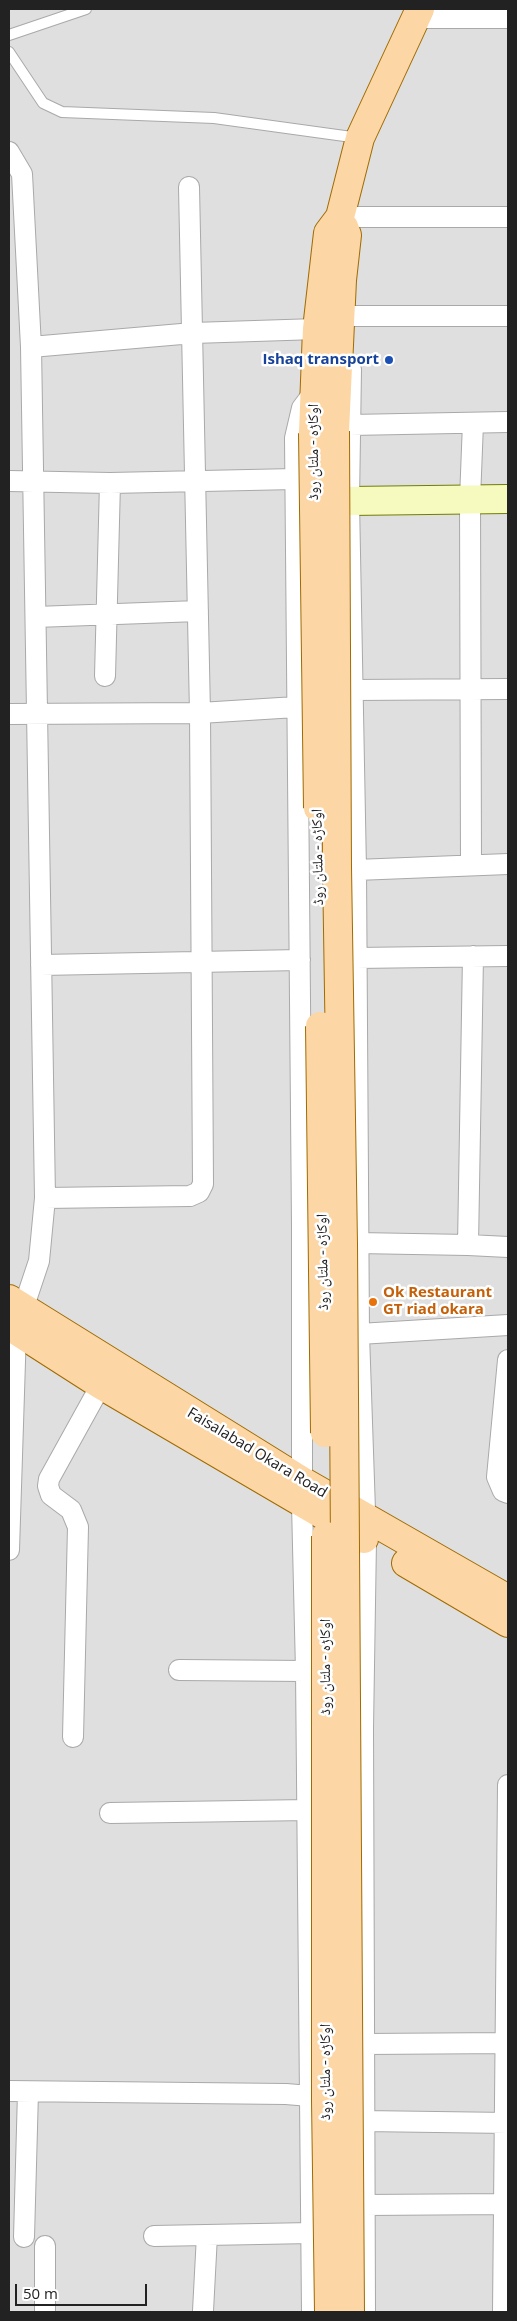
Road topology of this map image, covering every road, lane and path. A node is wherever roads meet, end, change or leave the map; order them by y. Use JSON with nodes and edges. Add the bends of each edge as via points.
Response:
{"nodes":[{"id":1,"x":86,"y":9,"type":"edge"},
{"id":2,"x":418,"y":13,"type":"edge"},
{"id":3,"x":508,"y":18,"type":"edge"},
{"id":4,"x":9,"y":34,"type":"edge"},
{"id":5,"x":9,"y":52,"type":"edge"},
{"id":6,"x":360,"y":138,"type":"junction"},
{"id":7,"x":9,"y":152,"type":"edge"},
{"id":8,"x":189,"y":187,"type":"dead end"},
{"id":9,"x":340,"y":217,"type":"junction"},
{"id":10,"x":508,"y":217,"type":"edge"},
{"id":11,"x":342,"y":280,"type":"junction"},
{"id":12,"x":351,"y":316,"type":"junction"},
{"id":13,"x":508,"y":316,"type":"edge"},
{"id":14,"x":317,"y":329,"type":"junction"},
{"id":15,"x":193,"y":333,"type":"junction"},
{"id":16,"x":31,"y":347,"type":"junction"},
{"id":17,"x":314,"y":392,"type":"junction"},
{"id":18,"x":508,"y":422,"type":"edge"},
{"id":19,"x":473,"y":423,"type":"junction"},
{"id":20,"x":333,"y":430,"type":"junction"},
{"id":21,"x":195,"y":479,"type":"junction"},
{"id":22,"x":295,"y":479,"type":"junction"},
{"id":23,"x":9,"y":480,"type":"edge"},
{"id":24,"x":34,"y":482,"type":"junction"},
{"id":25,"x":110,"y":483,"type":"junction"},
{"id":26,"x":470,"y":499,"type":"junction"},
{"id":27,"x":508,"y":499,"type":"edge"},
{"id":28,"x":349,"y":501,"type":"junction"},
{"id":29,"x":198,"y":611,"type":"junction"},
{"id":30,"x":107,"y":615,"type":"junction"},
{"id":31,"x":36,"y":616,"type":"junction"},
{"id":32,"x":106,"y":676,"type":"dead end"},
{"id":33,"x":508,"y":689,"type":"edge"},
{"id":34,"x":352,"y":690,"type":"junction"},
{"id":35,"x":470,"y":690,"type":"junction"},
{"id":36,"x":296,"y":707,"type":"junction"},
{"id":37,"x":200,"y":713,"type":"junction"},
{"id":38,"x":9,"y":714,"type":"edge"},
{"id":39,"x":37,"y":715,"type":"junction"},
{"id":40,"x":508,"y":864,"type":"edge"},
{"id":41,"x":471,"y":865,"type":"junction"},
{"id":42,"x":356,"y":870,"type":"junction"},
{"id":43,"x":473,"y":956,"type":"junction"},
{"id":44,"x":508,"y":956,"type":"edge"},
{"id":45,"x":356,"y":958,"type":"junction"},
{"id":46,"x":300,"y":960,"type":"junction"},
{"id":47,"x":202,"y":962,"type":"junction"},
{"id":48,"x":41,"y":965,"type":"junction"},
{"id":49,"x":45,"y":1198,"type":"junction"},
{"id":50,"x":358,"y":1243,"type":"junction"},
{"id":51,"x":468,"y":1245,"type":"junction"},
{"id":52,"x":508,"y":1247,"type":"edge"},
{"id":53,"x":14,"y":1316,"type":"edge"},
{"id":54,"x":508,"y":1325,"type":"edge"},
{"id":55,"x":359,"y":1334,"type":"junction"},
{"id":56,"x":508,"y":1360,"type":"edge"},
{"id":57,"x":101,"y":1385,"type":"junction"},
{"id":58,"x":302,"y":1492,"type":"junction"},
{"id":59,"x":508,"y":1493,"type":"edge"},
{"id":60,"x":366,"y":1529,"type":"junction"},
{"id":61,"x":9,"y":1550,"type":"edge"},
{"id":62,"x":508,"y":1599,"type":"edge"},
{"id":63,"x":508,"y":1623,"type":"edge"},
{"id":64,"x":179,"y":1670,"type":"dead end"},
{"id":65,"x":306,"y":1671,"type":"junction"},
{"id":66,"x":73,"y":1737,"type":"dead end"},
{"id":67,"x":508,"y":1785,"type":"edge"},
{"id":68,"x":308,"y":1810,"type":"junction"},
{"id":69,"x":110,"y":1813,"type":"dead end"},
{"id":70,"x":507,"y":2043,"type":"edge"},
{"id":71,"x":365,"y":2044,"type":"junction"},
{"id":72,"x":18,"y":2092,"type":"edge"},
{"id":73,"x":310,"y":2096,"type":"junction"},
{"id":74,"x":364,"y":2121,"type":"junction"},
{"id":75,"x":507,"y":2123,"type":"edge"},
{"id":76,"x":506,"y":2204,"type":"edge"},
{"id":77,"x":364,"y":2205,"type":"junction"},
{"id":78,"x":312,"y":2233,"type":"junction"},
{"id":79,"x":207,"y":2235,"type":"junction"},
{"id":80,"x":154,"y":2236,"type":"dead end"},
{"id":81,"x":24,"y":2237,"type":"dead end"},
{"id":82,"x":45,"y":2246,"type":"dead end"},
{"id":83,"x":203,"y":2311,"type":"edge"},
{"id":84,"x":45,"y":2312,"type":"edge"},
{"id":85,"x":312,"y":2312,"type":"edge"},
{"id":86,"x":329,"y":2312,"type":"edge"},
{"id":87,"x":350,"y":2312,"type":"edge"},
{"id":88,"x":365,"y":2312,"type":"edge"},
{"id":89,"x":503,"y":2312,"type":"edge"}],
"edges":[{"from":1,"to":4,"type":"lane"},
{"from":2,"to":3,"type":"street"},
{"from":2,"to":6,"type":"main road","name":"اوکاڑہ - ملتان روڈ"},
{"from":5,"to":6,"type":"lane","via":[[43,103],[62,112],[214,118]]},
{"from":6,"to":9,"type":"main road","name":"اوکاڑہ - ملتان روڈ"},
{"from":7,"to":16,"type":"street","via":[[22,174]]},
{"from":8,"to":15,"type":"street"},
{"from":9,"to":10,"type":"street"},
{"from":9,"to":11,"type":"main road","name":"اوکاڑہ - ملتان روڈ","via":[[348,235]]},
{"from":9,"to":14,"type":"main road","name":"اوکاڑہ - ملتان روڈ","via":[[328,232]]},
{"from":11,"to":12,"type":"street"},
{"from":11,"to":20,"type":"main road","name":"اوکاڑہ - ملتان روڈ"},
{"from":12,"to":13,"type":"street"},
{"from":12,"to":20,"type":"street"},
{"from":14,"to":15,"type":"street"},
{"from":14,"to":17,"type":"main road","name":"اوکاڑہ - ملتان روڈ"},
{"from":15,"to":16,"type":"street"},
{"from":15,"to":21,"type":"street"},
{"from":16,"to":24,"type":"street"},
{"from":17,"to":20,"type":"main road","name":"اوکاڑہ - ملتان روڈ"},
{"from":17,"to":22,"type":"street","via":[[302,408],[296,428]]},
{"from":18,"to":19,"type":"street"},
{"from":19,"to":20,"type":"street"},
{"from":19,"to":26,"type":"street"},
{"from":20,"to":28,"type":"street"},
{"from":20,"to":86,"type":"main road","name":"اوکاڑہ - ملتان روڈ","bridge":true,"via":[[326,1503]]},
{"from":20,"to":87,"type":"main road","name":"اوکاڑہ - ملتان روڈ","bridge":true,"via":[[343,1254]]},
{"from":21,"to":22,"type":"street"},
{"from":21,"to":25,"type":"street"},
{"from":21,"to":29,"type":"street"},
{"from":22,"to":36,"type":"street"},
{"from":23,"to":24,"type":"street"},
{"from":24,"to":25,"type":"street"},
{"from":24,"to":31,"type":"street"},
{"from":25,"to":30,"type":"street"},
{"from":26,"to":27,"type":"street"},
{"from":26,"to":28,"type":"street"},
{"from":26,"to":35,"type":"street"},
{"from":28,"to":34,"type":"street"},
{"from":29,"to":30,"type":"street"},
{"from":29,"to":37,"type":"street"},
{"from":30,"to":31,"type":"street"},
{"from":30,"to":32,"type":"street"},
{"from":31,"to":39,"type":"street"},
{"from":33,"to":35,"type":"street"},
{"from":34,"to":35,"type":"street"},
{"from":34,"to":42,"type":"street"},
{"from":35,"to":41,"type":"street"},
{"from":36,"to":37,"type":"street"},
{"from":36,"to":46,"type":"street"},
{"from":37,"to":39,"type":"street"},
{"from":37,"to":47,"type":"street"},
{"from":38,"to":39,"type":"street"},
{"from":39,"to":48,"type":"street"},
{"from":40,"to":41,"type":"street"},
{"from":41,"to":42,"type":"street"},
{"from":42,"to":45,"type":"street"},
{"from":43,"to":44,"type":"street"},
{"from":43,"to":45,"type":"street"},
{"from":43,"to":51,"type":"street"},
{"from":45,"to":50,"type":"street"},
{"from":46,"to":47,"type":"street"},
{"from":46,"to":58,"type":"street"},
{"from":47,"to":48,"type":"street"},
{"from":47,"to":49,"type":"street","via":[[202,1184],[199,1192],[190,1196]]},
{"from":48,"to":49,"type":"street"},
{"from":49,"to":53,"type":"street","via":[[39,1261]]},
{"from":50,"to":51,"type":"street"},
{"from":50,"to":55,"type":"street"},
{"from":51,"to":52,"type":"street"},
{"from":53,"to":57,"type":"main road","name":"Faisalabad Okara Road"},
{"from":53,"to":58,"type":"main road","name":"Faisalabad Okara Road"},
{"from":53,"to":61,"type":"street"},
{"from":54,"to":55,"type":"street"},
{"from":55,"to":60,"type":"street"},
{"from":56,"to":59,"type":"street","via":[[497,1477],[503,1491]]},
{"from":57,"to":58,"type":"main road","name":"Faisalabad Okara Road"},
{"from":57,"to":66,"type":"street","via":[[48,1486],[51,1495],[70,1510],[78,1527]]},
{"from":58,"to":60,"type":"main road","name":"Faisalabad Okara Road"},
{"from":58,"to":65,"type":"street"},
{"from":60,"to":62,"type":"main road","name":"Faisalabad Okara Road"},
{"from":60,"to":63,"type":"main road","name":"Faisalabad Okara Road"},
{"from":60,"to":71,"type":"street","via":[[363,1728]]},
{"from":64,"to":65,"type":"street"},
{"from":65,"to":68,"type":"street"},
{"from":67,"to":70,"type":"street"},
{"from":68,"to":69,"type":"street"},
{"from":68,"to":73,"type":"street"},
{"from":70,"to":71,"type":"street"},
{"from":70,"to":75,"type":"street"},
{"from":71,"to":74,"type":"street"},
{"from":72,"to":73,"type":"street"},
{"from":72,"to":81,"type":"street"},
{"from":73,"to":78,"type":"street"},
{"from":74,"to":75,"type":"street"},
{"from":74,"to":77,"type":"street"},
{"from":75,"to":76,"type":"street"},
{"from":76,"to":77,"type":"street"},
{"from":76,"to":89,"type":"street"},
{"from":77,"to":88,"type":"street"},
{"from":78,"to":79,"type":"street"},
{"from":78,"to":85,"type":"street"},
{"from":79,"to":80,"type":"street"},
{"from":79,"to":83,"type":"street"},
{"from":82,"to":84,"type":"street"}]}
